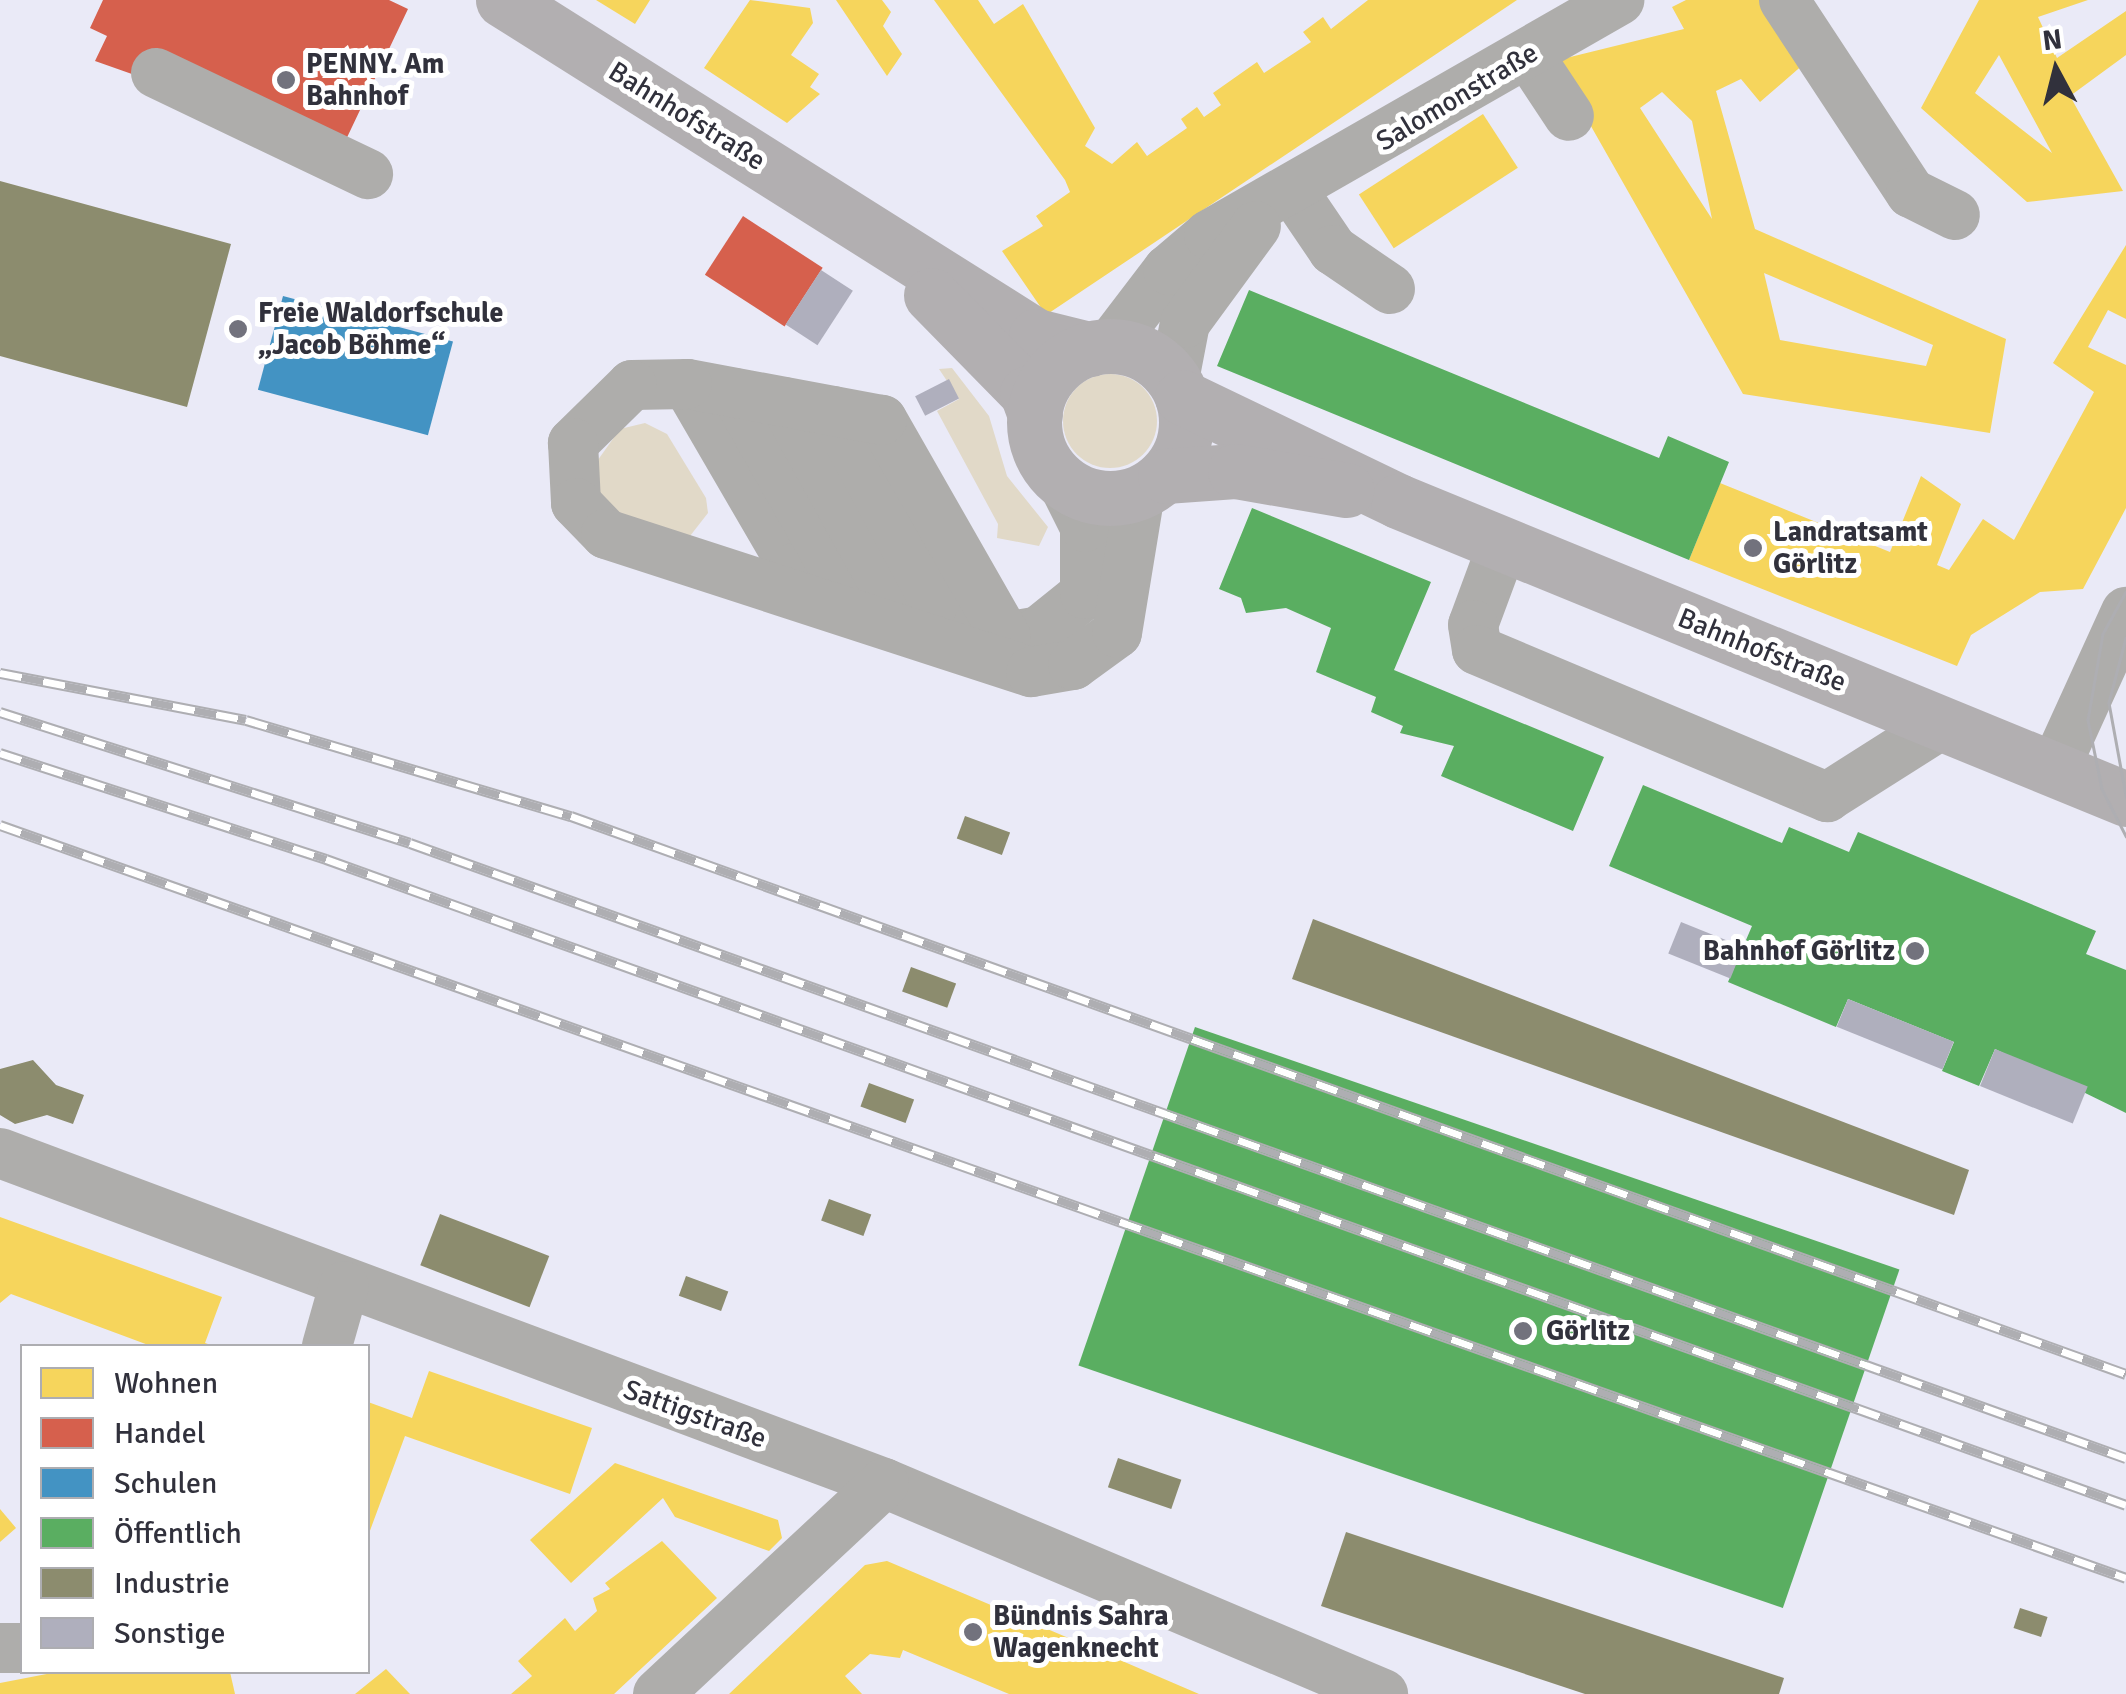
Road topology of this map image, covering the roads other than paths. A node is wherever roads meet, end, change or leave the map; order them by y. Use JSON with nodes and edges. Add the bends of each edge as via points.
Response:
{"nodes":[{"id":1,"x":503,"y":0,"type":"edge"},
{"id":2,"x":1620,"y":0,"type":"edge"},
{"id":3,"x":1784,"y":0,"type":"edge"},
{"id":4,"x":1528,"y":54,"type":"junction"},
{"id":5,"x":156,"y":73,"type":"dead end"},
{"id":6,"x":1568,"y":116,"type":"dead end"},
{"id":7,"x":368,"y":174,"type":"dead end"},
{"id":8,"x":1295,"y":194,"type":"junction"},
{"id":9,"x":1954,"y":216,"type":"dead end"},
{"id":10,"x":870,"y":231,"type":"junction"},
{"id":11,"x":1390,"y":289,"type":"dead end"},
{"id":12,"x":1099,"y":348,"type":"junction"},
{"id":13,"x":687,"y":384,"type":"junction"},
{"id":14,"x":1178,"y":388,"type":"junction"},
{"id":15,"x":736,"y":392,"type":"junction"},
{"id":16,"x":784,"y":402,"type":"junction"},
{"id":17,"x":833,"y":410,"type":"junction"},
{"id":18,"x":1034,"y":414,"type":"junction"},
{"id":19,"x":1062,"y":481,"type":"junction"},
{"id":20,"x":1152,"y":484,"type":"junction"},
{"id":21,"x":1398,"y":501,"type":"junction"},
{"id":22,"x":1503,"y":544,"type":"junction"},
{"id":23,"x":844,"y":584,"type":"junction"},
{"id":24,"x":893,"y":600,"type":"junction"},
{"id":25,"x":2126,"y":612,"type":"edge"},
{"id":26,"x":943,"y":616,"type":"junction"},
{"id":27,"x":1006,"y":637,"type":"junction"},
{"id":28,"x":1942,"y":724,"type":"junction"},
{"id":29,"x":2062,"y":752,"type":"junction"},
{"id":30,"x":2126,"y":799,"type":"edge"},
{"id":31,"x":0,"y":1154,"type":"edge"},
{"id":32,"x":344,"y":1286,"type":"junction"},
{"id":33,"x":328,"y":1344,"type":"edge"},
{"id":34,"x":884,"y":1483,"type":"junction"},
{"id":35,"x":658,"y":1694,"type":"edge"},
{"id":36,"x":1383,"y":1694,"type":"edge"}],
"edges":[{"from":1,"to":10,"type":"main road","name":"Bahnhofstraße"},
{"from":2,"to":4,"type":"street","name":"Salomonstraße"},
{"from":3,"to":9,"type":"street","via":[[1910,193]]},
{"from":4,"to":6,"type":"street"},
{"from":4,"to":8,"type":"street","name":"Salomonstraße"},
{"from":5,"to":7,"type":"street"},
{"from":8,"to":11,"type":"street","via":[[1333,250]]},
{"from":8,"to":12,"type":"street","name":"Salomonstraße","via":[[1193,247]]},
{"from":8,"to":14,"type":"street","name":"Salomonstraße","via":[[1208,280],[1179,338]]},
{"from":10,"to":12,"type":"main road","name":"Bahnhofstraße","via":[[1036,336]]},
{"from":10,"to":18,"type":"main road","name":"Bahnhofstraße","via":[[1020,384]]},
{"from":12,"to":14,"type":"main road","name":"Bahnhofstraße","via":[[1146,355]]},
{"from":12,"to":18,"type":"main road","via":[[1050,375]]},
{"from":13,"to":15,"type":"street"},
{"from":13,"to":20,"type":"street","via":[[632,385],[581,428],[571,484],[586,520],[628,544],[1013,669],[1073,664],[1116,633]]},
{"from":13,"to":23,"type":"street","via":[[794,568]]},
{"from":14,"to":20,"type":"main road","via":[[1184,440]]},
{"from":14,"to":21,"type":"main road","name":"Bahnhofstraße"},
{"from":15,"to":16,"type":"street"},
{"from":15,"to":23,"type":"street"},
{"from":16,"to":17,"type":"street"},
{"from":16,"to":24,"type":"street"},
{"from":17,"to":26,"type":"street"},
{"from":17,"to":27,"type":"street","via":[[882,420]]},
{"from":18,"to":19,"type":"main road","name":"Bahnhofstraße","via":[[1040,452]]},
{"from":19,"to":20,"type":"main road","name":"Bahnhofstraße","via":[[1091,496]]},
{"from":19,"to":27,"type":"street","via":[[1085,528],[1085,594],[1051,626]]},
{"from":20,"to":21,"type":"main road","name":"Bahnhofstraße","via":[[1264,474]]},
{"from":21,"to":22,"type":"main road","name":"Bahnhofstraße"},
{"from":22,"to":28,"type":"main road","name":"Bahnhofstraße"},
{"from":22,"to":28,"type":"street","via":[[1473,625],[1477,650],[1838,802]]},
{"from":23,"to":24,"type":"street"},
{"from":24,"to":26,"type":"street"},
{"from":25,"to":29,"type":"street"},
{"from":26,"to":27,"type":"street"},
{"from":28,"to":29,"type":"main road","name":"Bahnhofstraße"},
{"from":29,"to":30,"type":"main road","name":"Bahnhofstraße"},
{"from":31,"to":32,"type":"street","name":"Sattigstraße"},
{"from":32,"to":33,"type":"street"},
{"from":32,"to":34,"type":"street","name":"Sattigstraße"},
{"from":34,"to":35,"type":"street"},
{"from":34,"to":36,"type":"street","name":"Sattigstraße"}]}
